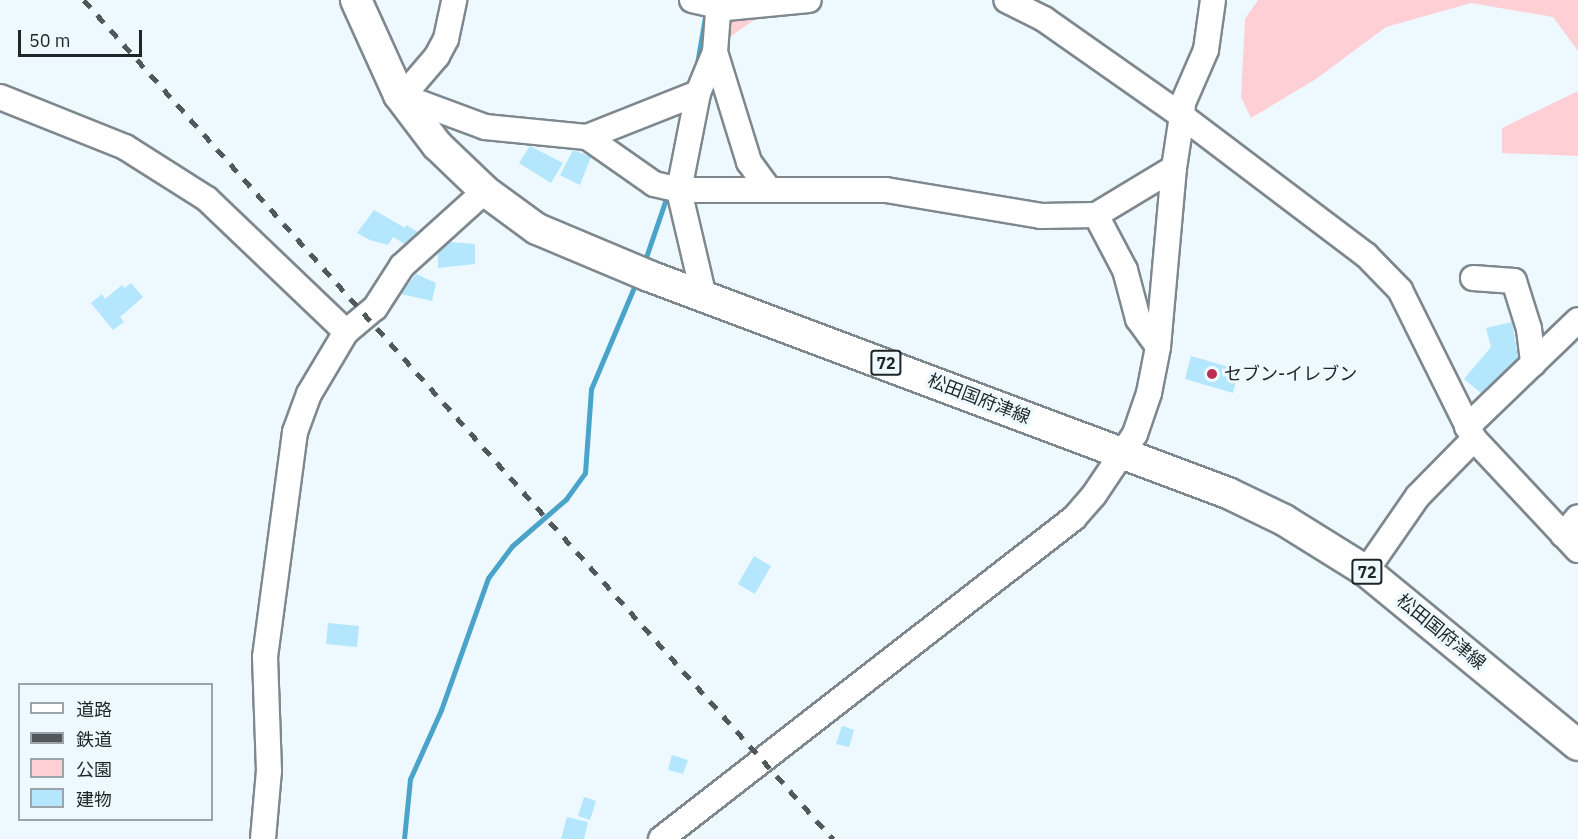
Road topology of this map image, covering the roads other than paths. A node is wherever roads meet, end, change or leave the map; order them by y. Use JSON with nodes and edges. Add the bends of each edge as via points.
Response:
{"nodes":[{"id":1,"x":356,"y":0,"type":"edge"},
{"id":2,"x":809,"y":0,"type":"edge"},
{"id":3,"x":1006,"y":0,"type":"edge"},
{"id":4,"x":1213,"y":0,"type":"edge"},
{"id":5,"x":452,"y":2,"type":"edge"},
{"id":6,"x":708,"y":2,"type":"edge"},
{"id":7,"x":715,"y":52,"type":"junction"},
{"id":8,"x":689,"y":95,"type":"junction"},
{"id":9,"x":400,"y":96,"type":"junction"},
{"id":10,"x":0,"y":97,"type":"edge"},
{"id":11,"x":1182,"y":116,"type":"junction"},
{"id":12,"x":587,"y":137,"type":"junction"},
{"id":13,"x":1174,"y":168,"type":"junction"},
{"id":14,"x":768,"y":188,"type":"junction"},
{"id":15,"x":673,"y":189,"type":"junction"},
{"id":16,"x":486,"y":191,"type":"junction"},
{"id":17,"x":1096,"y":215,"type":"junction"},
{"id":18,"x":1473,"y":279,"type":"dead end"},
{"id":19,"x":704,"y":297,"type":"junction"},
{"id":20,"x":1578,"y":320,"type":"edge"},
{"id":21,"x":346,"y":332,"type":"junction"},
{"id":22,"x":1158,"y":347,"type":"junction"},
{"id":23,"x":1533,"y":364,"type":"junction"},
{"id":24,"x":1471,"y":433,"type":"junction"},
{"id":25,"x":1123,"y":453,"type":"junction"},
{"id":26,"x":1578,"y":517,"type":"edge"},
{"id":27,"x":1570,"y":543,"type":"edge"},
{"id":28,"x":1366,"y":571,"type":"junction"},
{"id":29,"x":1578,"y":745,"type":"edge"},
{"id":30,"x":263,"y":839,"type":"edge"},
{"id":31,"x":661,"y":839,"type":"edge"}],
"edges":[{"from":1,"to":9,"type":"main road","name":"松田国府津線","number":"72"},
{"from":2,"to":6,"type":"street"},
{"from":3,"to":11,"type":"street","via":[[1044,19]]},
{"from":4,"to":11,"type":"street","via":[[1206,50],[1183,102]]},
{"from":5,"to":9,"type":"street","via":[[446,39],[437,56]]},
{"from":6,"to":7,"type":"street"},
{"from":7,"to":8,"type":"street"},
{"from":7,"to":14,"type":"street","via":[[749,162]]},
{"from":8,"to":12,"type":"street"},
{"from":8,"to":15,"type":"street"},
{"from":9,"to":12,"type":"street","via":[[485,127]]},
{"from":9,"to":16,"type":"main road","name":"松田国府津線","number":"72","via":[[437,145]]},
{"from":10,"to":21,"type":"street","via":[[124,147],[207,199]]},
{"from":11,"to":13,"type":"street"},
{"from":11,"to":24,"type":"street","via":[[1366,255],[1400,290]]},
{"from":12,"to":15,"type":"street","via":[[654,184]]},
{"from":13,"to":17,"type":"street"},
{"from":13,"to":22,"type":"street"},
{"from":14,"to":15,"type":"street"},
{"from":14,"to":17,"type":"street","via":[[886,190],[1041,216]]},
{"from":15,"to":19,"type":"street"},
{"from":16,"to":19,"type":"main road","name":"松田国府津線","number":"72","via":[[537,229]]},
{"from":16,"to":21,"type":"street","via":[[402,266],[375,308]]},
{"from":17,"to":22,"type":"street","via":[[1125,270],[1138,319]]},
{"from":18,"to":23,"type":"street","via":[[1514,281],[1529,329]]},
{"from":19,"to":25,"type":"main road","name":"松田国府津線","number":"72"},
{"from":20,"to":23,"type":"street"},
{"from":21,"to":30,"type":"street","via":[[309,394],[295,432],[265,657],[268,771]]},
{"from":22,"to":25,"type":"street","via":[[1149,393],[1135,434]]},
{"from":23,"to":24,"type":"street"},
{"from":24,"to":27,"type":"street"},
{"from":24,"to":28,"type":"street","via":[[1419,496]]},
{"from":25,"to":28,"type":"main road","name":"松田国府津線","number":"72","via":[[1228,493],[1284,520]]},
{"from":25,"to":31,"type":"street","via":[[1074,518]]},
{"from":26,"to":27,"type":"street"},
{"from":28,"to":29,"type":"main road","name":"松田国府津線","number":"72"}]}
